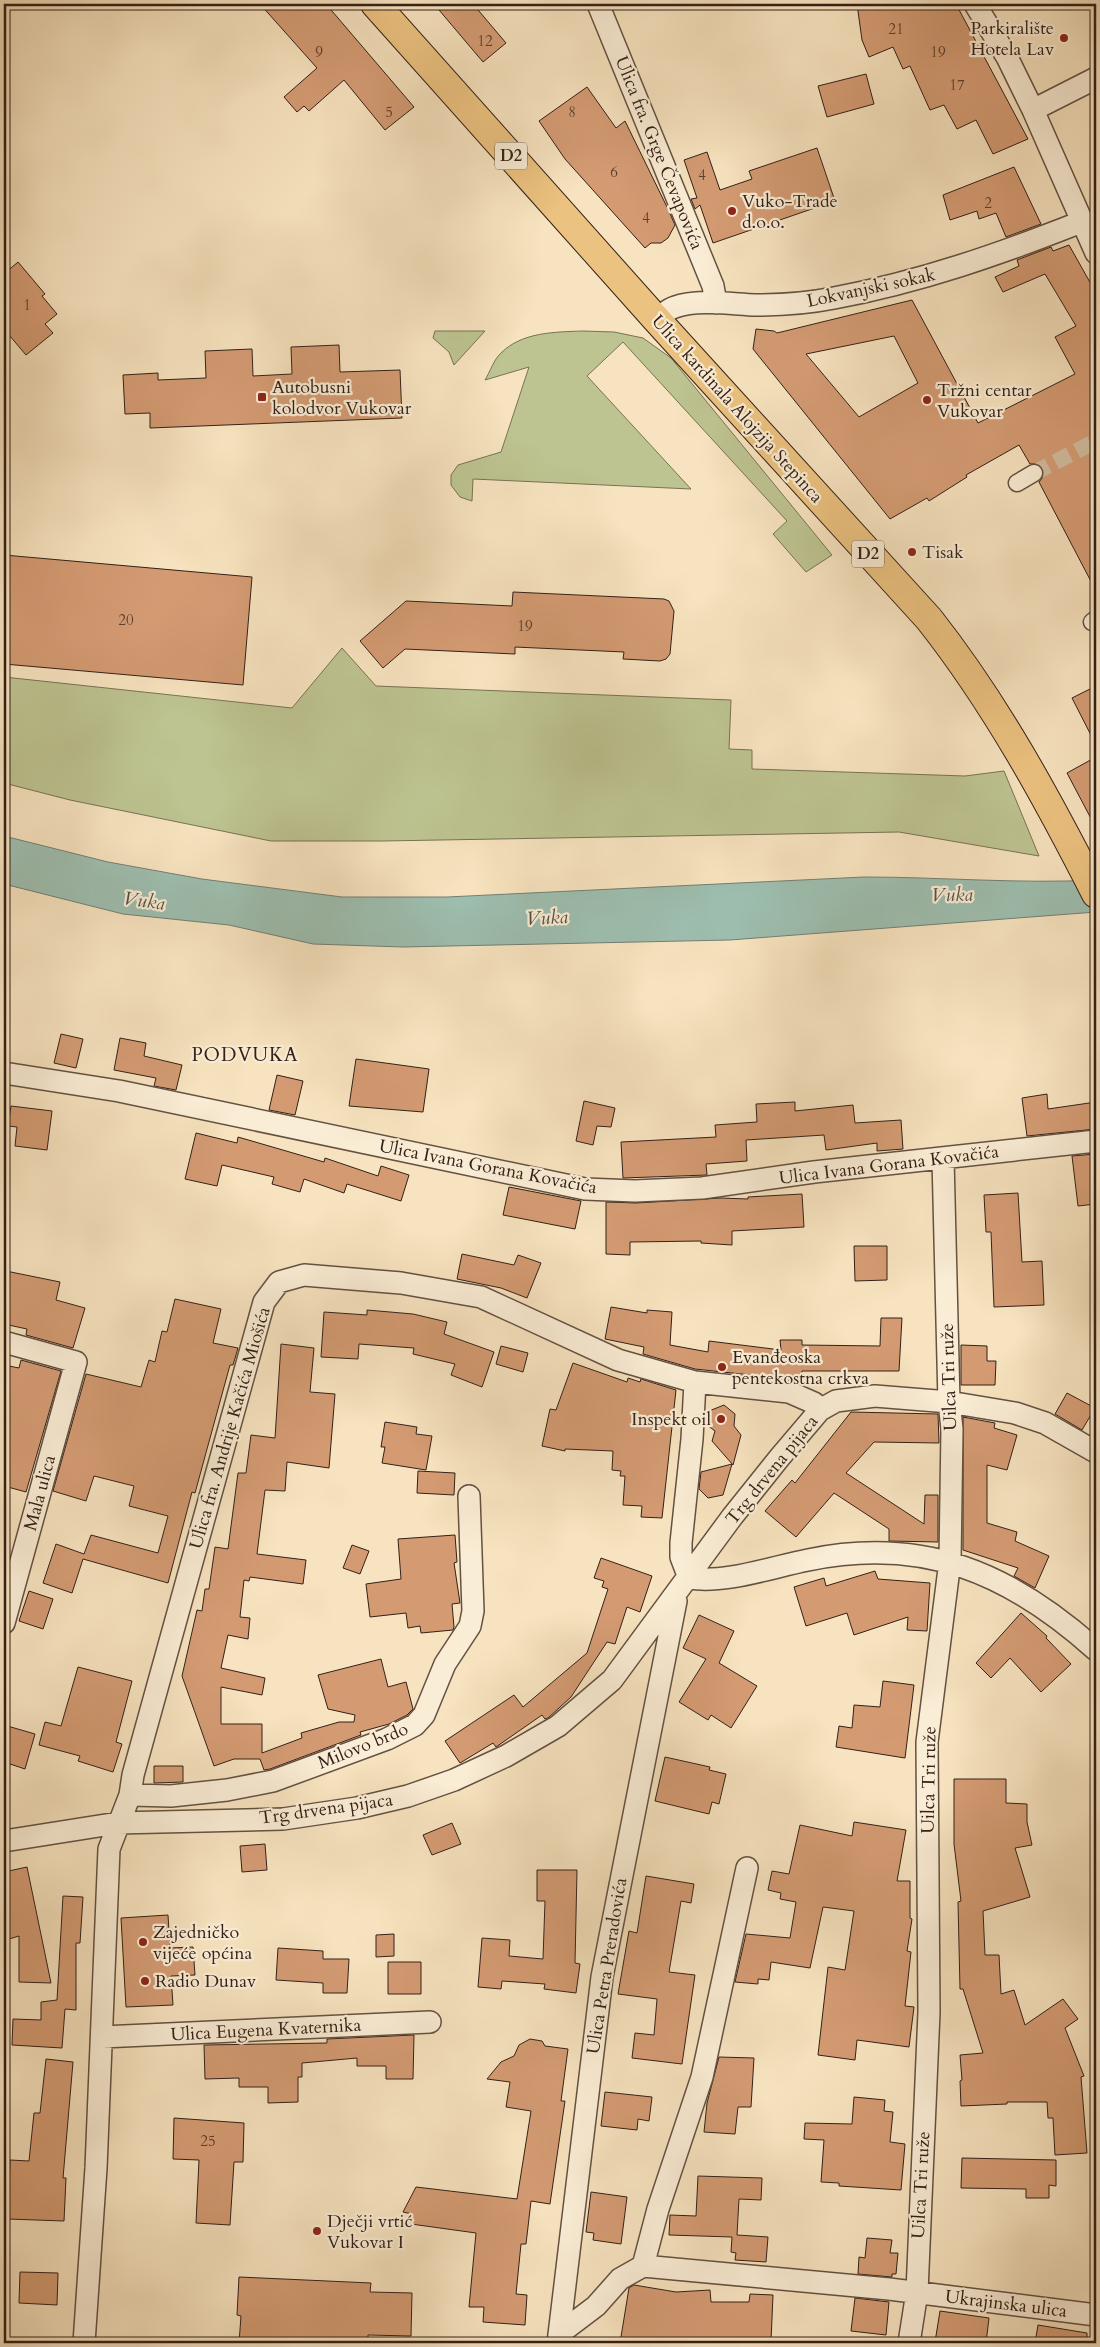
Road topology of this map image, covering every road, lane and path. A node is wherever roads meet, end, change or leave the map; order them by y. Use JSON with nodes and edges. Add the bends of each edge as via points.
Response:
{"nodes":[{"id":1,"x":375,"y":4,"type":"edge"},
{"id":2,"x":598,"y":4,"type":"edge"},
{"id":3,"x":975,"y":4,"type":"edge"},
{"id":4,"x":1096,"y":78,"type":"edge"},
{"id":5,"x":1033,"y":110,"type":"junction"},
{"id":6,"x":1081,"y":222,"type":"junction"},
{"id":7,"x":1096,"y":253,"type":"edge"},
{"id":8,"x":716,"y":303,"type":"junction"},
{"id":9,"x":656,"y":319,"type":"junction"},
{"id":10,"x":1034,"y":473,"type":"tunnel mouth"},
{"id":11,"x":1017,"y":483,"type":"dead end"},
{"id":12,"x":1096,"y":894,"type":"edge"},
{"id":13,"x":4,"y":1073,"type":"edge"},
{"id":14,"x":1096,"y":1141,"type":"edge"},
{"id":15,"x":943,"y":1158,"type":"junction"},
{"id":16,"x":4,"y":1342,"type":"edge"},
{"id":17,"x":695,"y":1382,"type":"junction"},
{"id":18,"x":949,"y":1402,"type":"junction"},
{"id":19,"x":820,"y":1410,"type":"junction"},
{"id":20,"x":1096,"y":1452,"type":"edge"},
{"id":21,"x":469,"y":1496,"type":"dead end"},
{"id":22,"x":950,"y":1561,"type":"junction"},
{"id":23,"x":683,"y":1585,"type":"junction"},
{"id":24,"x":4,"y":1623,"type":"edge"},
{"id":25,"x":1096,"y":1650,"type":"edge"},
{"id":26,"x":626,"y":1664,"type":"junction"},
{"id":27,"x":660,"y":1677,"type":"junction"},
{"id":28,"x":130,"y":1795,"type":"junction"},
{"id":29,"x":118,"y":1822,"type":"junction"},
{"id":30,"x":4,"y":1841,"type":"edge"},
{"id":31,"x":747,"y":1868,"type":"dead end"},
{"id":32,"x":430,"y":2022,"type":"dead end"},
{"id":33,"x":102,"y":2037,"type":"junction"},
{"id":34,"x":643,"y":2266,"type":"junction"},
{"id":35,"x":916,"y":2292,"type":"junction"},
{"id":36,"x":1096,"y":2315,"type":"edge"},
{"id":37,"x":558,"y":2339,"type":"edge"},
{"id":38,"x":84,"y":2343,"type":"edge"},
{"id":39,"x":909,"y":2343,"type":"edge"}],
"edges":[{"from":1,"to":9,"type":"main road","name":"Ulica kardinala Alojzija Stepinca","number":"D2"},
{"from":2,"to":8,"type":"street","name":"Ulica fra. Grge Čevapovića","via":[[713,286]]},
{"from":3,"to":5,"type":"street","via":[[1007,57]]},
{"from":4,"to":5,"type":"street"},
{"from":5,"to":6,"type":"street"},
{"from":6,"to":7,"type":"street"},
{"from":6,"to":8,"type":"street","name":"Lokvanjski sokak","via":[[944,273],[866,292],[782,305]]},
{"from":8,"to":9,"type":"street","name":"Lokvanjski sokak","via":[[675,307]]},
{"from":9,"to":12,"type":"main road","name":"Ulica kardinala Alojzija Stepinca","number":"D2","via":[[929,619],[957,655],[988,700]]},
{"from":10,"to":11,"type":"street"},
{"from":13,"to":15,"type":"street","name":"Ulica Ivana Gorana Kovačića","via":[[119,1092],[585,1189],[702,1188]]},
{"from":14,"to":15,"type":"street","name":"Ulica Ivana Gorana Kovačića"},
{"from":15,"to":18,"type":"street","name":"Uilca Tri ruže"},
{"from":16,"to":24,"type":"street","name":"Mala ulica","via":[[76,1362]]},
{"from":17,"to":19,"type":"street","name":"Trg drvena pijaca","via":[[790,1392],[814,1403]]},
{"from":17,"to":23,"type":"street","via":[[681,1543]]},
{"from":17,"to":28,"type":"street","name":"Ulica fra. Andrije Kačića Miošića","via":[[618,1360],[481,1297],[361,1278],[304,1275],[279,1282],[264,1302]]},
{"from":18,"to":19,"type":"street","via":[[875,1396],[836,1401]]},
{"from":18,"to":20,"type":"street","via":[[1015,1413],[1045,1423]]},
{"from":18,"to":22,"type":"street","name":"Uilca Tri ruže","via":[[952,1429]]},
{"from":19,"to":23,"type":"street","name":"Trg drvena pijaca","via":[[732,1517]]},
{"from":21,"to":28,"type":"street","name":"Milovo brdo","via":[[473,1611],[470,1626],[445,1664],[424,1715],[415,1725],[387,1739],[273,1781],[171,1796]]},
{"from":22,"to":23,"type":"street","via":[[911,1554],[859,1552]]},
{"from":22,"to":25,"type":"street","via":[[1020,1592],[1065,1622]]},
{"from":22,"to":35,"type":"street","name":"Uilca Tri ruže","via":[[927,1742],[929,2012]]},
{"from":23,"to":26,"type":"street","name":"Trg drvena pijaca"},
{"from":23,"to":27,"type":"street","name":"Ulica Petra Preradovića"},
{"from":26,"to":27,"type":"street","via":[[638,1662]]},
{"from":26,"to":29,"type":"street","name":"Trg drvena pijaca","via":[[584,1705],[534,1741],[454,1780],[408,1796],[357,1808],[283,1819]]},
{"from":27,"to":37,"type":"street","name":"Ulica Petra Preradovića","via":[[602,1977]]},
{"from":28,"to":29,"type":"street"},
{"from":29,"to":30,"type":"street","name":"Trg drvena pijaca"},
{"from":29,"to":33,"type":"street","via":[[110,1848]]},
{"from":31,"to":34,"type":"street","via":[[702,2077]]},
{"from":32,"to":33,"type":"street","name":"Ulica Eugena Kvaternika"},
{"from":33,"to":38,"type":"street"},
{"from":34,"to":35,"type":"street","name":"Ukrajinska ulica"},
{"from":34,"to":37,"type":"street","via":[[620,2279],[596,2306]]},
{"from":35,"to":36,"type":"street","name":"Ukrajinska ulica"},
{"from":35,"to":39,"type":"street","name":"Uilca Tri ruže"}]}
